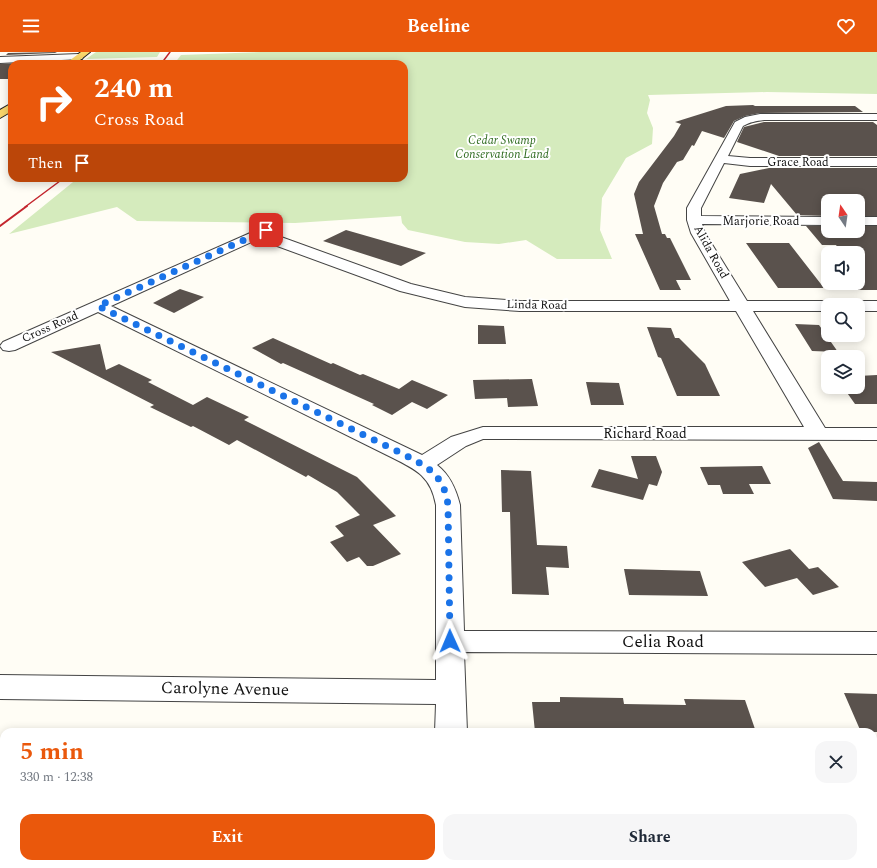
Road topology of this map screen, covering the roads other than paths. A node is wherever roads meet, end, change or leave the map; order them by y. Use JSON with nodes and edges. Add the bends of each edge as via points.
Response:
{"nodes":[{"id":1,"x":82,"y":54,"type":"edge"},
{"id":2,"x":0,"y":60,"type":"edge"},
{"id":3,"x":877,"y":117,"type":"edge"},
{"id":4,"x":720,"y":159,"type":"junction"},
{"id":5,"x":877,"y":162,"type":"edge"},
{"id":6,"x":694,"y":220,"type":"junction"},
{"id":7,"x":821,"y":221,"type":"edge"},
{"id":8,"x":865,"y":221,"type":"edge"},
{"id":9,"x":877,"y":221,"type":"edge"},
{"id":10,"x":262,"y":232,"type":"joint"},
{"id":11,"x":98,"y":306,"type":"junction"},
{"id":12,"x":742,"y":306,"type":"junction"},
{"id":13,"x":821,"y":306,"type":"edge"},
{"id":14,"x":865,"y":306,"type":"edge"},
{"id":15,"x":877,"y":306,"type":"edge"},
{"id":16,"x":9,"y":346,"type":"dead end"},
{"id":17,"x":818,"y":434,"type":"junction"},
{"id":18,"x":877,"y":434,"type":"edge"},
{"id":19,"x":423,"y":465,"type":"junction"},
{"id":20,"x":450,"y":641,"type":"junction"},
{"id":21,"x":877,"y":643,"type":"edge"},
{"id":22,"x":0,"y":687,"type":"edge"},
{"id":23,"x":450,"y":692,"type":"junction"},
{"id":24,"x":451,"y":728,"type":"edge"}],
"edges":[{"from":1,"to":2,"type":"street"},
{"from":3,"to":4,"type":"street","name":"Alida Road","via":[[749,119],[739,124]]},
{"from":4,"to":5,"type":"street","name":"Grace Road","via":[[750,162]]},
{"from":4,"to":6,"type":"street","name":"Alida Road","via":[[694,208]]},
{"from":6,"to":7,"type":"street","name":"Marjorie Road"},
{"from":6,"to":12,"type":"street","name":"Alida Road","via":[[698,233]]},
{"from":8,"to":9,"type":"street"},
{"from":10,"to":11,"type":"street","name":"Cross Road"},
{"from":10,"to":12,"type":"street","name":"Linda Road","via":[[406,288],[465,302],[520,306]]},
{"from":11,"to":16,"type":"street","name":"Cross Road"},
{"from":11,"to":19,"type":"street"},
{"from":12,"to":13,"type":"street","name":"Linda Road"},
{"from":12,"to":17,"type":"street","name":"Alida Road"},
{"from":14,"to":15,"type":"street"},
{"from":17,"to":18,"type":"street","name":"Richard Road"},
{"from":17,"to":19,"type":"street","name":"Richard Road","via":[[483,433],[456,442]]},
{"from":19,"to":20,"type":"street","via":[[439,479],[446,495]]},
{"from":20,"to":21,"type":"street","name":"Celia Road"},
{"from":20,"to":23,"type":"street"},
{"from":22,"to":23,"type":"street","name":"Carolyne Avenue"},
{"from":23,"to":24,"type":"street"}]}
